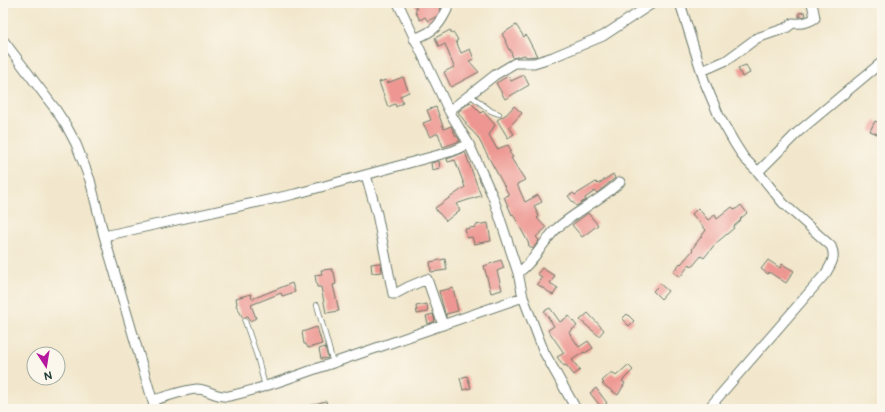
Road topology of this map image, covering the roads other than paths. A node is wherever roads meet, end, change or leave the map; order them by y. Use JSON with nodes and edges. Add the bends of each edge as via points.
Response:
{"nodes":[{"id":1,"x":398,"y":3,"type":"edge"},
{"id":2,"x":450,"y":3,"type":"edge"},
{"id":3,"x":653,"y":3,"type":"edge"},
{"id":4,"x":680,"y":3,"type":"edge"},
{"id":5,"x":812,"y":3,"type":"edge"},
{"id":6,"x":414,"y":39,"type":"junction"},
{"id":7,"x":3,"y":40,"type":"edge"},
{"id":8,"x":882,"y":62,"type":"edge"},
{"id":9,"x":702,"y":71,"type":"junction"},
{"id":10,"x":470,"y":95,"type":"junction"},
{"id":11,"x":449,"y":111,"type":"junction"},
{"id":12,"x":499,"y":114,"type":"dead end"},
{"id":13,"x":469,"y":144,"type":"junction"},
{"id":14,"x":758,"y":172,"type":"junction"},
{"id":15,"x":366,"y":175,"type":"junction"},
{"id":16,"x":620,"y":182,"type":"dead end"},
{"id":17,"x":104,"y":236,"type":"junction"},
{"id":18,"x":518,"y":273,"type":"junction"},
{"id":19,"x":523,"y":297,"type":"junction"},
{"id":20,"x":317,"y":305,"type":"dead end"},
{"id":21,"x":245,"y":321,"type":"dead end"},
{"id":22,"x":443,"y":326,"type":"junction"},
{"id":23,"x":333,"y":363,"type":"junction"},
{"id":24,"x":265,"y":386,"type":"junction"},
{"id":25,"x":154,"y":405,"type":"edge"},
{"id":26,"x":576,"y":409,"type":"edge"},
{"id":27,"x":708,"y":409,"type":"edge"}],
"edges":[{"from":1,"to":6,"type":"street"},
{"from":2,"to":6,"type":"street","via":[[439,25]]},
{"from":3,"to":10,"type":"street","via":[[603,36],[534,63],[515,63]]},
{"from":4,"to":9,"type":"street"},
{"from":5,"to":9,"type":"street","via":[[815,18],[810,22],[793,23],[757,38],[727,60]]},
{"from":6,"to":11,"type":"street"},
{"from":7,"to":17,"type":"street","via":[[67,127],[76,144],[90,180]]},
{"from":8,"to":14,"type":"street","via":[[798,132]]},
{"from":9,"to":14,"type":"street","via":[[725,127],[744,158]]},
{"from":10,"to":11,"type":"street"},
{"from":10,"to":12,"type":"lane"},
{"from":11,"to":13,"type":"street"},
{"from":13,"to":15,"type":"street","via":[[453,151]]},
{"from":13,"to":18,"type":"street","via":[[493,197]]},
{"from":14,"to":27,"type":"street","via":[[782,202],[831,246],[834,253],[826,273]]},
{"from":15,"to":17,"type":"street","via":[[295,194]]},
{"from":15,"to":22,"type":"street","via":[[377,214],[393,294],[427,279]]},
{"from":16,"to":18,"type":"street","via":[[564,222]]},
{"from":17,"to":25,"type":"street"},
{"from":18,"to":19,"type":"street"},
{"from":19,"to":22,"type":"street"},
{"from":19,"to":26,"type":"street","via":[[544,352]]},
{"from":20,"to":23,"type":"lane"},
{"from":21,"to":24,"type":"lane"},
{"from":22,"to":23,"type":"street"},
{"from":23,"to":24,"type":"street"},
{"from":24,"to":25,"type":"street","via":[[228,396],[219,396],[198,389],[185,391]]}]}
